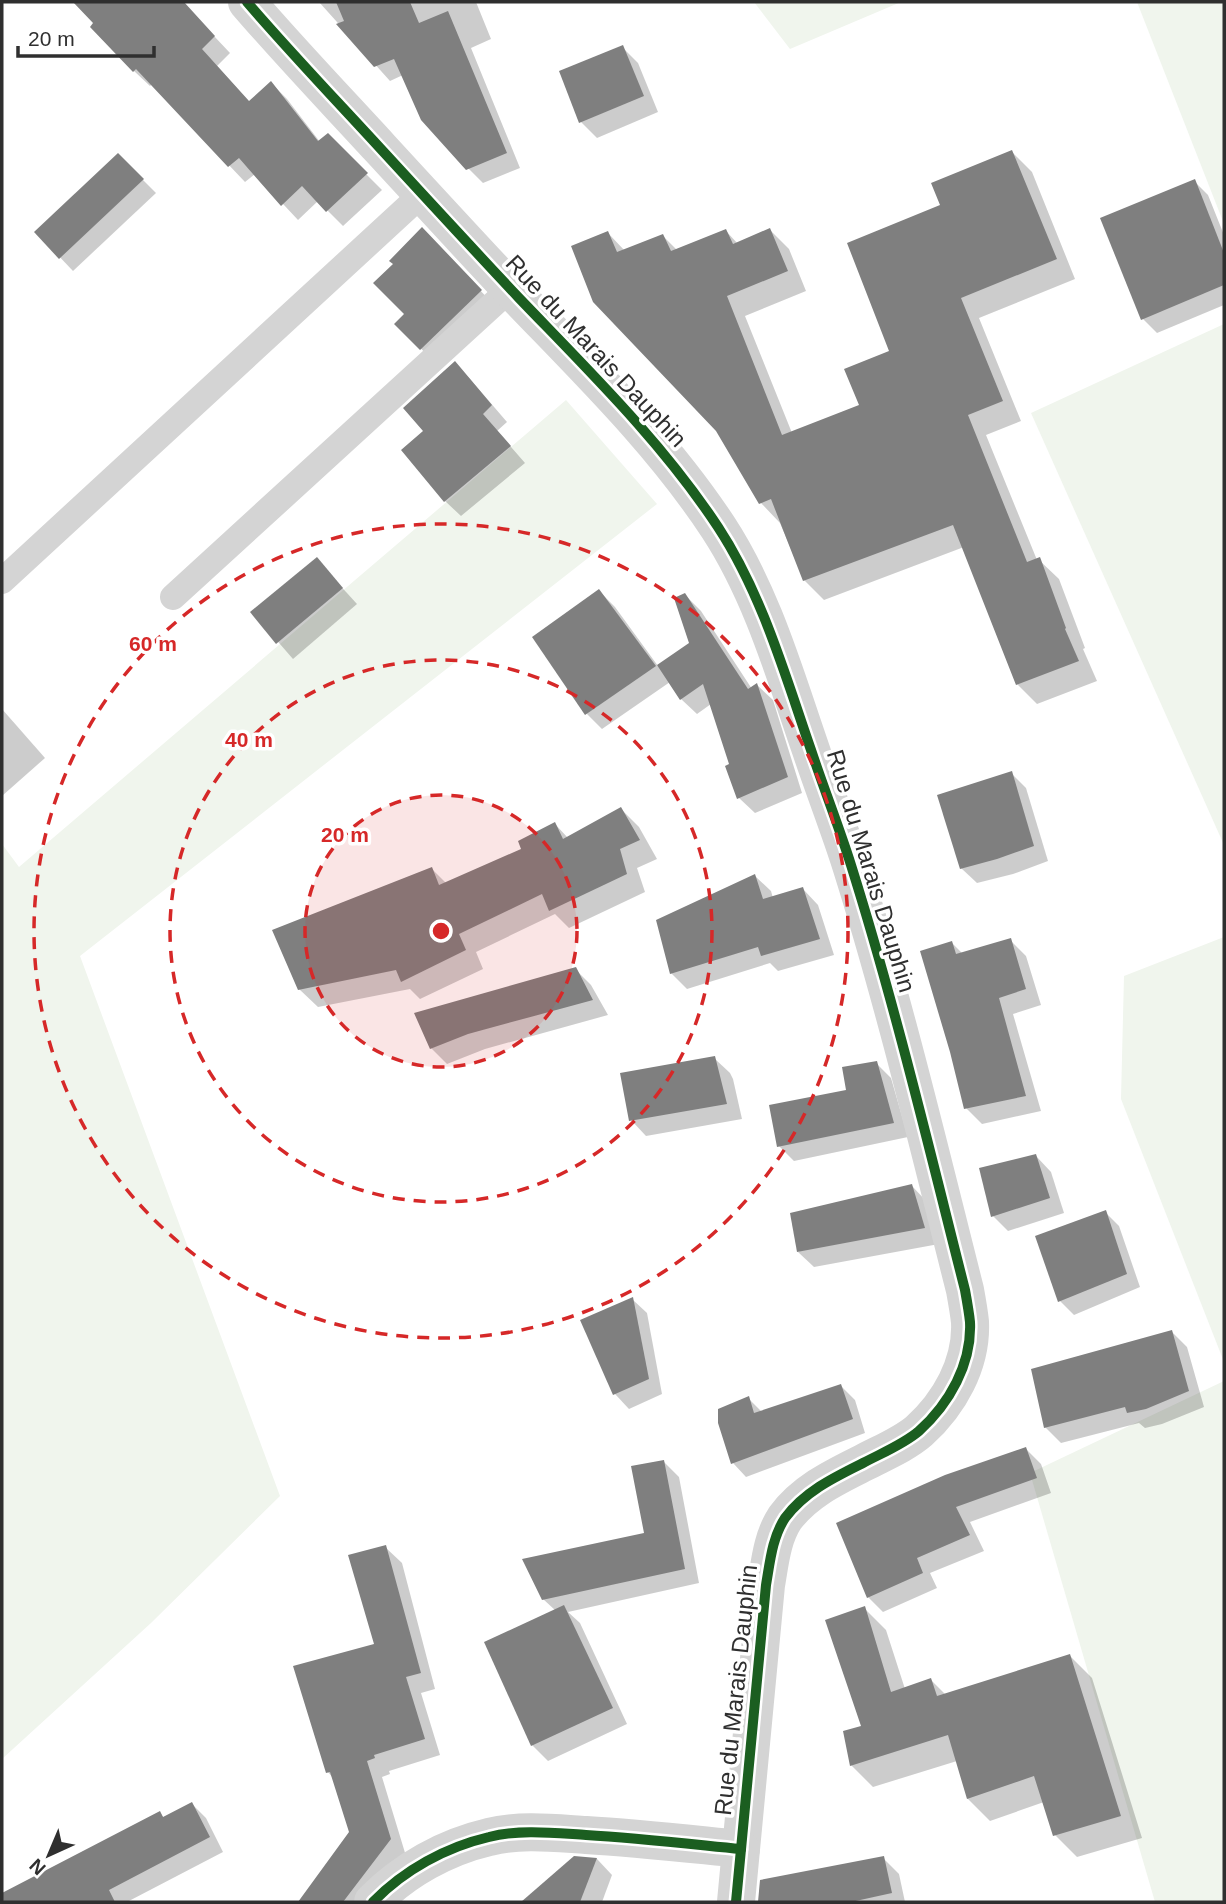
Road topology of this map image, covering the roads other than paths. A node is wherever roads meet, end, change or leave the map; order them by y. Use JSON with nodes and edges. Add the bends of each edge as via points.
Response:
{"nodes":[{"id":1,"x":247,"y":2,"type":"edge"},
{"id":2,"x":422,"y":194,"type":"junction"},
{"id":3,"x":510,"y":289,"type":"junction"},
{"id":4,"x":2,"y":580,"type":"edge"},
{"id":5,"x":173,"y":597,"type":"dead end"},
{"id":6,"x":741,"y":1849,"type":"junction"},
{"id":7,"x":373,"y":1902,"type":"edge"},
{"id":8,"x":736,"y":1902,"type":"edge"}],
"edges":[{"from":1,"to":2,"type":"street","name":"Rue du Marais Dauphin"},
{"from":2,"to":3,"type":"street","name":"Rue du Marais Dauphin"},
{"from":2,"to":4,"type":"lane"},
{"from":3,"to":5,"type":"lane"},
{"from":3,"to":6,"type":"street","name":"Rue du Marais Dauphin","via":[[659,448],[720,530],[746,577],[851,865],[965,1290],[970,1324],[967,1351],[959,1381],[939,1411],[918,1432],[831,1478],[805,1497],[785,1518],[774,1542]]},
{"from":6,"to":7,"type":"street","via":[[538,1832],[491,1836],[455,1847],[417,1867]]},
{"from":6,"to":8,"type":"street","name":"Rue du Marais Dauphin"}]}
